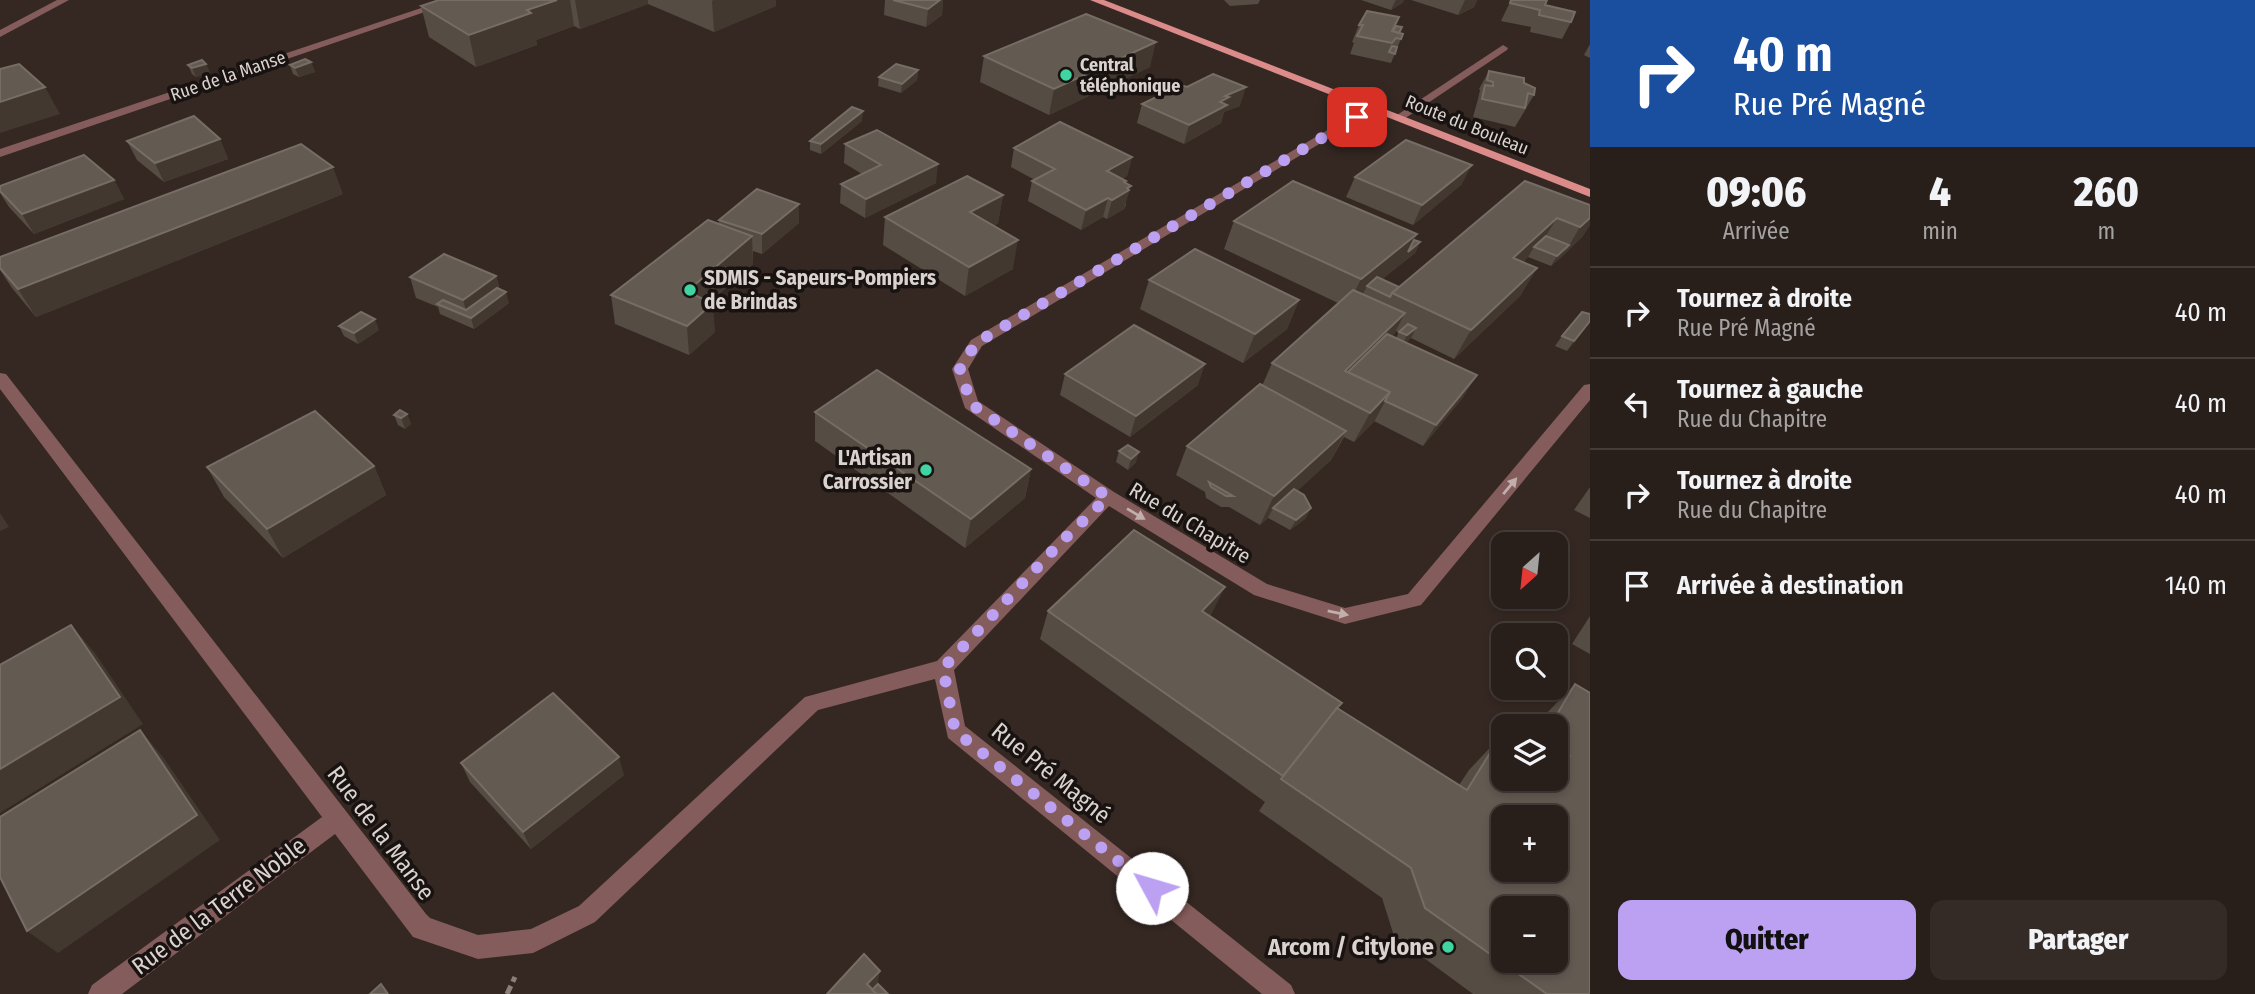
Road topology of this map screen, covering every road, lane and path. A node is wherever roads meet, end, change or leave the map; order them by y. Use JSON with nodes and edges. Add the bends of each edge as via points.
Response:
{"nodes":[{"id":1,"x":64,"y":0,"type":"edge"},
{"id":2,"x":455,"y":0,"type":"edge"},
{"id":3,"x":1095,"y":0,"type":"edge"},
{"id":4,"x":0,"y":34,"type":"edge"},
{"id":5,"x":1503,"y":48,"type":"dead end"},
{"id":6,"x":1377,"y":108,"type":"junction"},
{"id":7,"x":1400,"y":117,"type":"junction"},
{"id":8,"x":0,"y":153,"type":"edge"},
{"id":9,"x":1590,"y":193,"type":"edge"},
{"id":10,"x":1,"y":380,"type":"edge"},
{"id":11,"x":1590,"y":389,"type":"edge"},
{"id":12,"x":1108,"y":497,"type":"junction"},
{"id":13,"x":943,"y":668,"type":"junction"},
{"id":14,"x":337,"y":819,"type":"junction"},
{"id":15,"x":101,"y":994,"type":"edge"},
{"id":16,"x":1282,"y":994,"type":"edge"}],
"edges":[{"from":1,"to":4,"type":"street"},
{"from":2,"to":8,"type":"street","name":"Rue de la Manse"},
{"from":3,"to":6,"type":"main road","name":"Route du Bouleau"},
{"from":5,"to":7,"type":"street"},
{"from":6,"to":7,"type":"main road","name":"Route du Bouleau"},
{"from":6,"to":12,"type":"street","name":"Rue du Chapitre","via":[[976,343],[960,369],[971,404]]},
{"from":7,"to":9,"type":"main road","name":"Route du Bouleau"},
{"from":10,"to":14,"type":"street","name":"Rue de la Manse"},
{"from":12,"to":11,"type":"street","name":"Rue du Chapitre","one_way":true,"via":[[1261,590],[1345,616],[1414,600]]},
{"from":12,"to":13,"type":"street"},
{"from":13,"to":14,"type":"street","name":"Rue de la Manse","via":[[812,703],[587,914],[533,941],[478,947],[422,928]]},
{"from":13,"to":16,"type":"street","name":"Rue Pré Magné","via":[[955,731]]},
{"from":14,"to":15,"type":"street","name":"Rue de la Terre Noble"}]}
